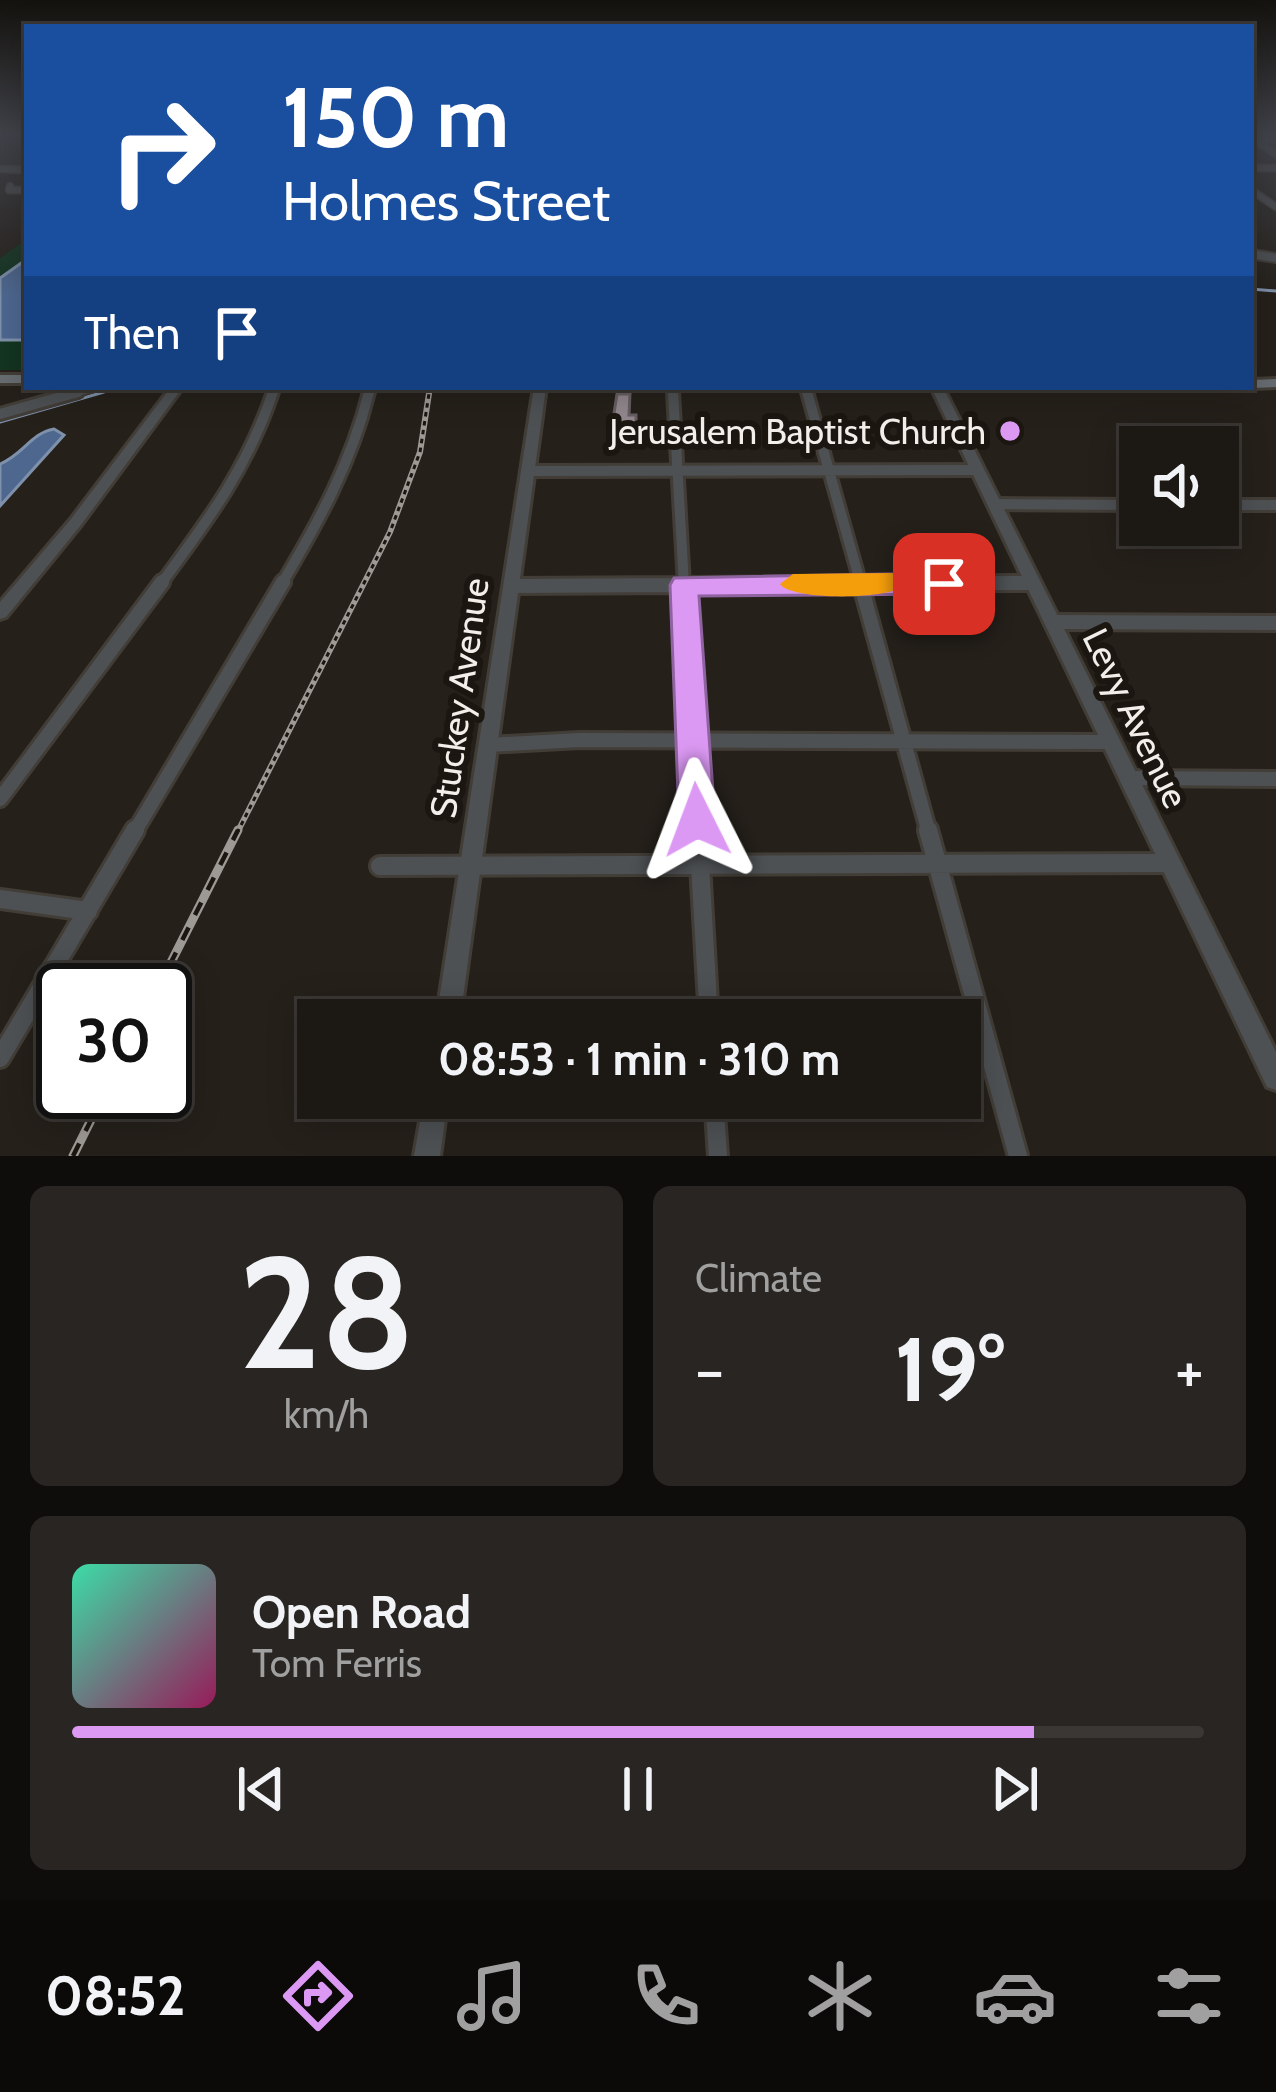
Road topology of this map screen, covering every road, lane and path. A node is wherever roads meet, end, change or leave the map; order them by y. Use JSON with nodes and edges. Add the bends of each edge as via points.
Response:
{"nodes":[{"id":1,"x":84,"y":390,"type":"edge"},
{"id":2,"x":175,"y":390,"type":"edge"},
{"id":3,"x":274,"y":390,"type":"edge"},
{"id":4,"x":369,"y":390,"type":"edge"},
{"id":5,"x":540,"y":390,"type":"edge"},
{"id":6,"x":674,"y":390,"type":"edge"},
{"id":7,"x":807,"y":390,"type":"edge"},
{"id":8,"x":938,"y":390,"type":"edge"},
{"id":9,"x":0,"y":414,"type":"edge"},
{"id":10,"x":677,"y":470,"type":"junction"},
{"id":11,"x":829,"y":470,"type":"junction"},
{"id":12,"x":978,"y":470,"type":"junction"},
{"id":13,"x":528,"y":471,"type":"junction"},
{"id":14,"x":994,"y":504,"type":"junction"},
{"id":15,"x":1119,"y":505,"type":"edge"},
{"id":16,"x":1239,"y":505,"type":"edge"},
{"id":17,"x":1276,"y":505,"type":"edge"},
{"id":18,"x":1033,"y":583,"type":"junction"},
{"id":19,"x":860,"y":584,"type":"junction"},
{"id":20,"x":684,"y":585,"type":"junction"},
{"id":21,"x":512,"y":586,"type":"junction"},
{"id":22,"x":0,"y":613,"type":"edge"},
{"id":23,"x":1052,"y":622,"type":"junction"},
{"id":24,"x":1276,"y":623,"type":"edge"},
{"id":25,"x":692,"y":740,"type":"junction"},
{"id":26,"x":903,"y":740,"type":"junction"},
{"id":27,"x":1111,"y":742,"type":"junction"},
{"id":28,"x":488,"y":745,"type":"junction"},
{"id":29,"x":1129,"y":778,"type":"junction"},
{"id":30,"x":1276,"y":779,"type":"edge"},
{"id":31,"x":0,"y":799,"type":"edge"},
{"id":32,"x":1170,"y":862,"type":"junction"},
{"id":33,"x":380,"y":866,"type":"dead end"},
{"id":34,"x":470,"y":866,"type":"junction"},
{"id":35,"x":700,"y":866,"type":"junction"},
{"id":36,"x":938,"y":866,"type":"junction"},
{"id":37,"x":0,"y":898,"type":"edge"},
{"id":38,"x":88,"y":911,"type":"junction"},
{"id":39,"x":451,"y":999,"type":"edge"},
{"id":40,"x":708,"y":999,"type":"edge"},
{"id":41,"x":0,"y":1058,"type":"edge"},
{"id":42,"x":1276,"y":1078,"type":"edge"},
{"id":43,"x":433,"y":1119,"type":"edge"},
{"id":44,"x":715,"y":1119,"type":"edge"},
{"id":45,"x":428,"y":1156,"type":"edge"},
{"id":46,"x":718,"y":1156,"type":"edge"},
{"id":47,"x":1018,"y":1156,"type":"edge"}],
"edges":[{"from":1,"to":9,"type":"street"},
{"from":2,"to":22,"type":"street"},
{"from":3,"to":31,"type":"street","via":[[229,493]]},
{"from":4,"to":38,"type":"street","via":[[332,500]]},
{"from":5,"to":13,"type":"street","name":"Stuckey Avenue"},
{"from":6,"to":10,"type":"street"},
{"from":7,"to":11,"type":"street"},
{"from":8,"to":12,"type":"street","name":"Levy Avenue"},
{"from":10,"to":11,"type":"street"},
{"from":10,"to":13,"type":"street"},
{"from":10,"to":20,"type":"street"},
{"from":11,"to":12,"type":"street"},
{"from":11,"to":19,"type":"street"},
{"from":12,"to":14,"type":"street","name":"Levy Avenue"},
{"from":13,"to":21,"type":"street","name":"Stuckey Avenue"},
{"from":14,"to":15,"type":"street"},
{"from":14,"to":18,"type":"street","name":"Levy Avenue"},
{"from":16,"to":17,"type":"street"},
{"from":18,"to":19,"type":"street"},
{"from":18,"to":23,"type":"street","name":"Levy Avenue"},
{"from":19,"to":20,"type":"street"},
{"from":19,"to":26,"type":"street"},
{"from":20,"to":21,"type":"street"},
{"from":20,"to":25,"type":"street"},
{"from":21,"to":28,"type":"street","name":"Stuckey Avenue"},
{"from":23,"to":24,"type":"street"},
{"from":23,"to":27,"type":"street","name":"Levy Avenue"},
{"from":25,"to":26,"type":"street"},
{"from":25,"to":28,"type":"street"},
{"from":25,"to":35,"type":"street"},
{"from":26,"to":27,"type":"street"},
{"from":26,"to":36,"type":"street"},
{"from":27,"to":29,"type":"street","name":"Levy Avenue"},
{"from":28,"to":34,"type":"street","name":"Stuckey Avenue"},
{"from":29,"to":30,"type":"street"},
{"from":29,"to":32,"type":"street","name":"Levy Avenue"},
{"from":32,"to":36,"type":"street"},
{"from":32,"to":42,"type":"street","name":"Levy Avenue"},
{"from":33,"to":34,"type":"street"},
{"from":34,"to":35,"type":"street"},
{"from":34,"to":39,"type":"street","name":"Stuckey Avenue"},
{"from":35,"to":36,"type":"street"},
{"from":35,"to":40,"type":"street"},
{"from":36,"to":47,"type":"street"},
{"from":37,"to":38,"type":"street"},
{"from":38,"to":41,"type":"street"},
{"from":43,"to":45,"type":"street"},
{"from":44,"to":46,"type":"street"}]}
